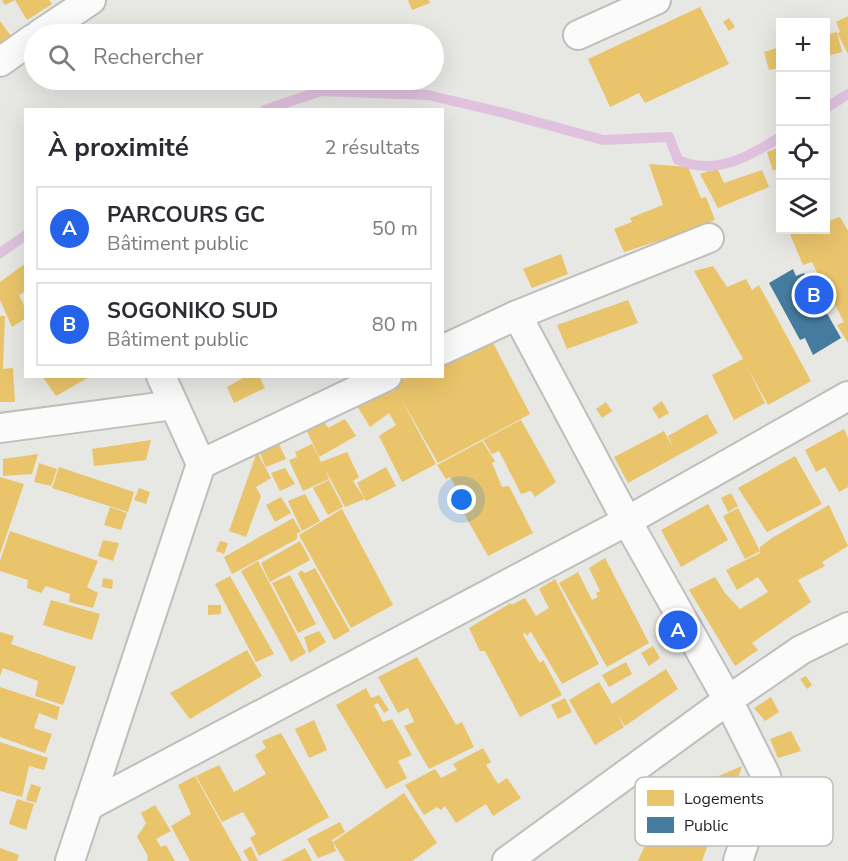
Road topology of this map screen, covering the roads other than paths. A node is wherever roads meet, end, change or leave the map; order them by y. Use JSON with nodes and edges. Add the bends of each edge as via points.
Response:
{"nodes":[{"id":1,"x":91,"y":0,"type":"edge"},
{"id":2,"x":656,"y":0,"type":"edge"},
{"id":3,"x":55,"y":24,"type":"edge"},
{"id":4,"x":578,"y":35,"type":"dead end"},
{"id":5,"x":24,"y":45,"type":"edge"},
{"id":6,"x":0,"y":62,"type":"edge"},
{"id":7,"x":709,"y":238,"type":"dead end"},
{"id":8,"x":517,"y":315,"type":"junction"},
{"id":9,"x":444,"y":349,"type":"edge"},
{"id":10,"x":162,"y":378,"type":"edge"},
{"id":11,"x":383,"y":378,"type":"edge"},
{"id":12,"x":848,"y":396,"type":"edge"},
{"id":13,"x":174,"y":405,"type":"junction"},
{"id":14,"x":0,"y":428,"type":"edge"},
{"id":15,"x":201,"y":464,"type":"junction"},
{"id":16,"x":627,"y":521,"type":"junction"},
{"id":17,"x":848,"y":627,"type":"edge"},
{"id":18,"x":728,"y":700,"type":"junction"},
{"id":19,"x":765,"y":777,"type":"edge"},
{"id":20,"x":88,"y":806,"type":"junction"},
{"id":21,"x":743,"y":846,"type":"edge"},
{"id":22,"x":70,"y":861,"type":"edge"},
{"id":23,"x":507,"y":861,"type":"edge"},
{"id":24,"x":738,"y":861,"type":"edge"}],
"edges":[{"from":1,"to":3,"type":"street"},
{"from":2,"to":4,"type":"street"},
{"from":5,"to":6,"type":"street"},
{"from":7,"to":8,"type":"street"},
{"from":8,"to":9,"type":"street"},
{"from":8,"to":16,"type":"street"},
{"from":10,"to":13,"type":"street"},
{"from":11,"to":15,"type":"street"},
{"from":12,"to":16,"type":"street"},
{"from":13,"to":14,"type":"street"},
{"from":13,"to":15,"type":"street"},
{"from":15,"to":20,"type":"street"},
{"from":16,"to":18,"type":"street"},
{"from":16,"to":20,"type":"street"},
{"from":17,"to":18,"type":"street","via":[[801,650]]},
{"from":18,"to":19,"type":"street"},
{"from":18,"to":23,"type":"street"},
{"from":20,"to":22,"type":"street"},
{"from":21,"to":24,"type":"street"}]}
